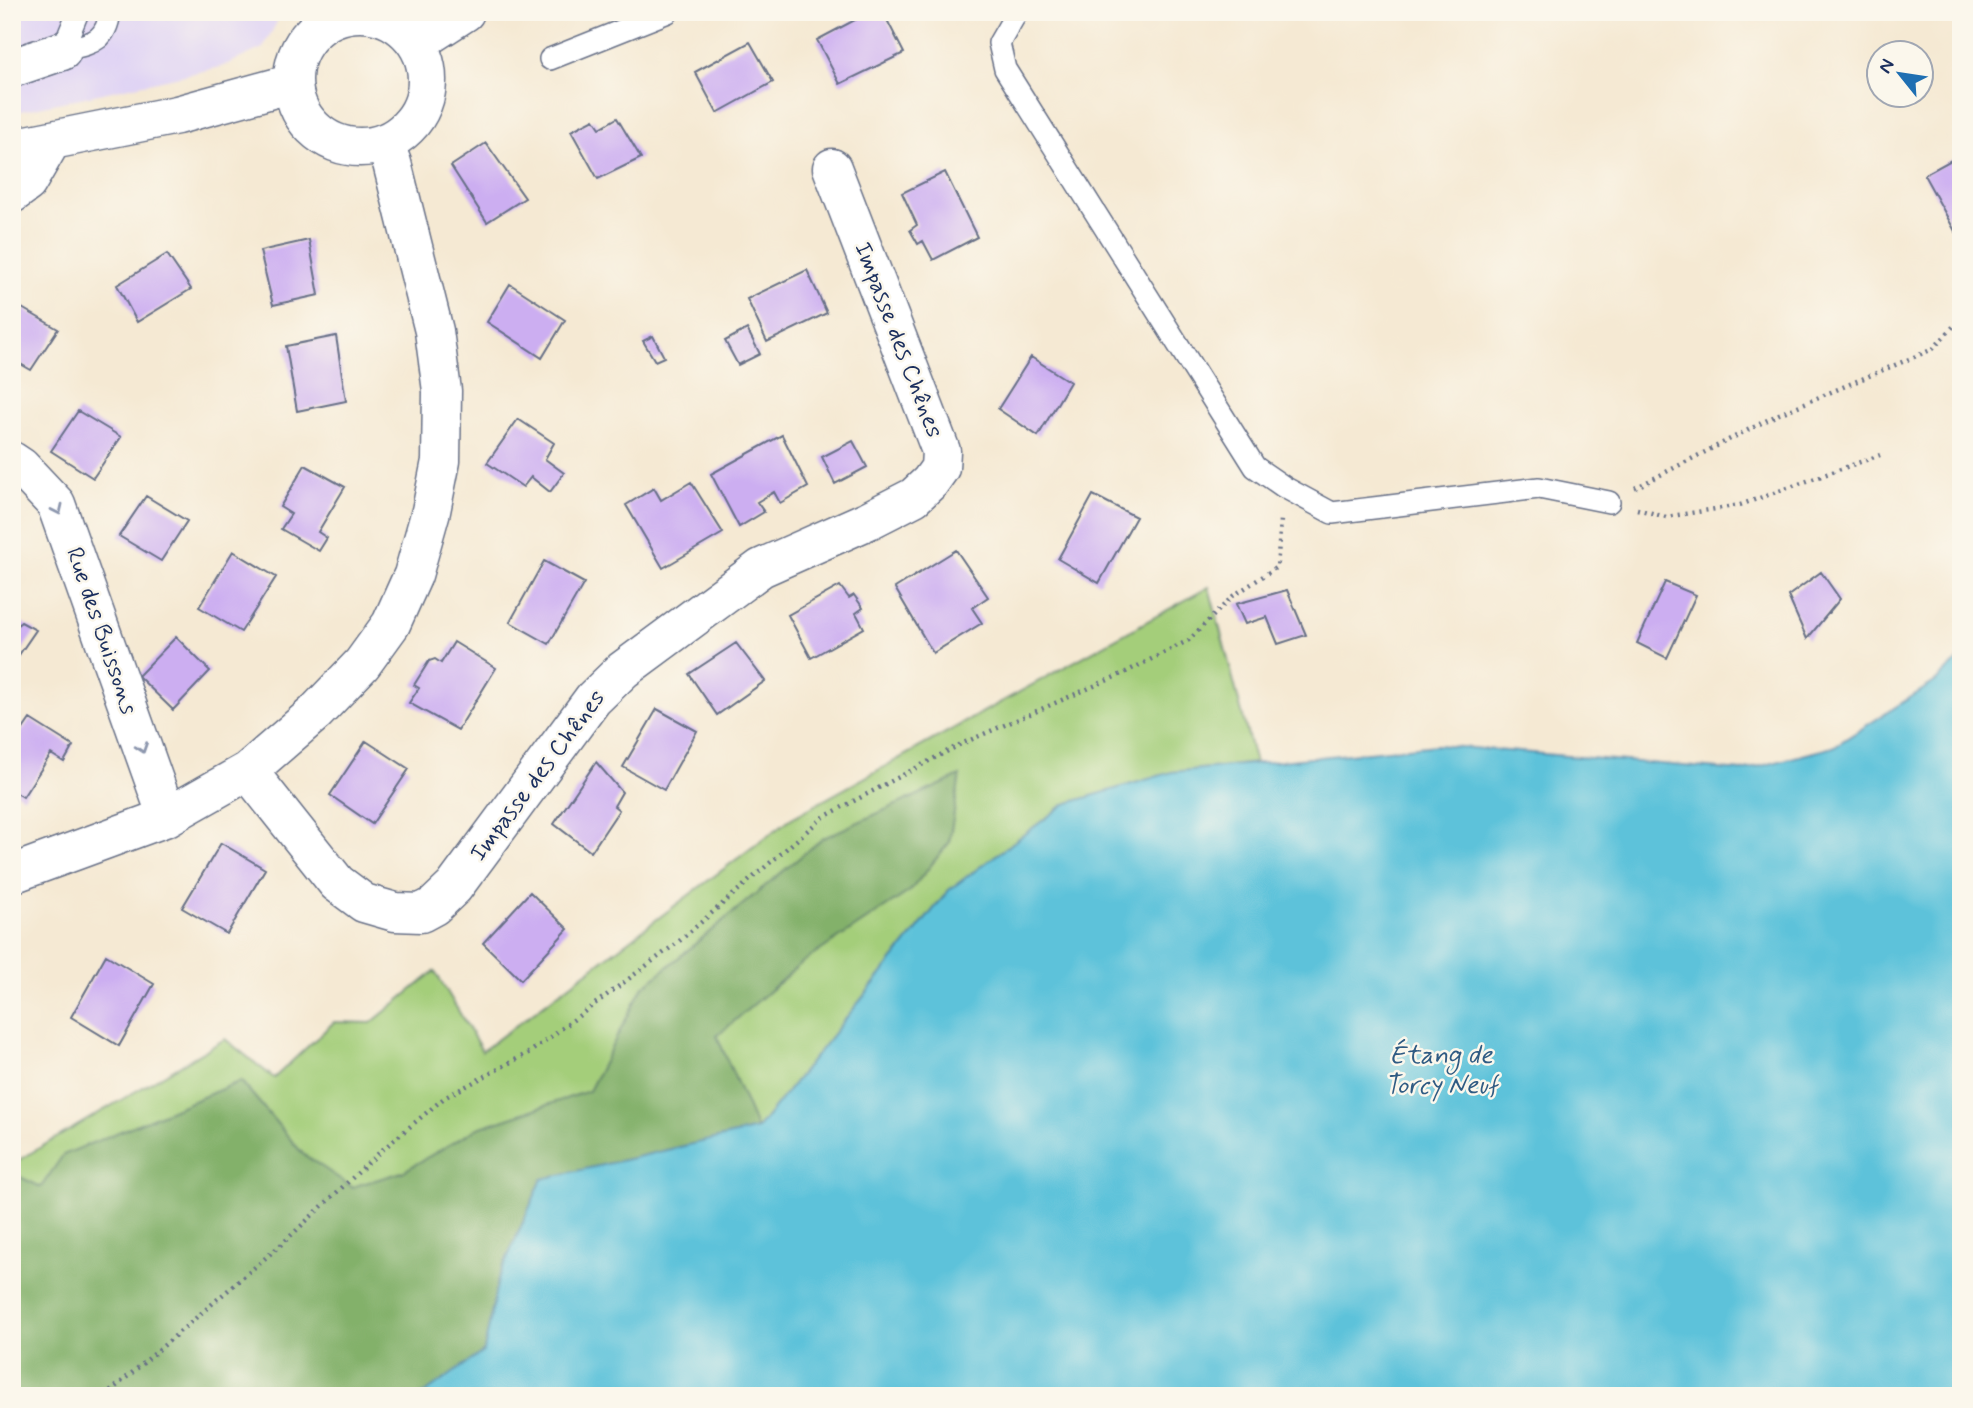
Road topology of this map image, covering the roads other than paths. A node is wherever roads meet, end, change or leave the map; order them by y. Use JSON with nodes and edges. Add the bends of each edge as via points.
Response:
{"nodes":[{"id":1,"x":78,"y":12,"type":"edge"},
{"id":2,"x":110,"y":12,"type":"edge"},
{"id":3,"x":465,"y":12,"type":"edge"},
{"id":4,"x":668,"y":12,"type":"edge"},
{"id":5,"x":1017,"y":12,"type":"edge"},
{"id":6,"x":416,"y":43,"type":"junction"},
{"id":7,"x":62,"y":51,"type":"junction"},
{"id":8,"x":550,"y":59,"type":"dead end"},
{"id":9,"x":12,"y":68,"type":"edge"},
{"id":10,"x":293,"y":83,"type":"junction"},
{"id":11,"x":52,"y":140,"type":"junction"},
{"id":12,"x":384,"y":143,"type":"junction"},
{"id":13,"x":12,"y":148,"type":"edge"},
{"id":14,"x":832,"y":168,"type":"dead end"},
{"id":15,"x":12,"y":194,"type":"edge"},
{"id":16,"x":12,"y":461,"type":"edge"},
{"id":17,"x":1609,"y":502,"type":"road end"},
{"id":18,"x":248,"y":771,"type":"junction"},
{"id":19,"x":167,"y":817,"type":"junction"},
{"id":20,"x":12,"y":874,"type":"edge"}],
"edges":[{"from":1,"to":7,"type":"lane"},
{"from":2,"to":7,"type":"lane","via":[[108,27],[97,41]]},
{"from":3,"to":6,"type":"street"},
{"from":4,"to":8,"type":"lane"},
{"from":5,"to":17,"type":"lane","via":[[999,43],[1005,69],[1255,467],[1332,513],[1539,488]]},
{"from":6,"to":10,"type":"street","via":[[386,18],[345,15],[312,33],[301,48]]},
{"from":6,"to":12,"type":"street","via":[[427,75],[421,109],[400,135]]},
{"from":7,"to":9,"type":"street"},
{"from":10,"to":11,"type":"street","via":[[177,115]]},
{"from":10,"to":12,"type":"street","via":[[307,122],[323,136],[363,148]]},
{"from":11,"to":13,"type":"street"},
{"from":11,"to":15,"type":"street","via":[[27,183]]},
{"from":12,"to":18,"type":"street","via":[[436,343],[442,391],[441,461],[431,511],[413,575],[391,624],[362,664]]},
{"from":14,"to":18,"type":"street","name":"Impasse des Chênes","via":[[941,451],[940,468],[930,482],[914,497],[869,520],[761,568],[623,670],[593,699],[454,887],[421,913],[364,904],[337,883]]},
{"from":16,"to":19,"type":"street","name":"Rue des Buissons","one_way":true,"via":[[57,504]]},
{"from":18,"to":19,"type":"street"},
{"from":19,"to":20,"type":"street"}]}
